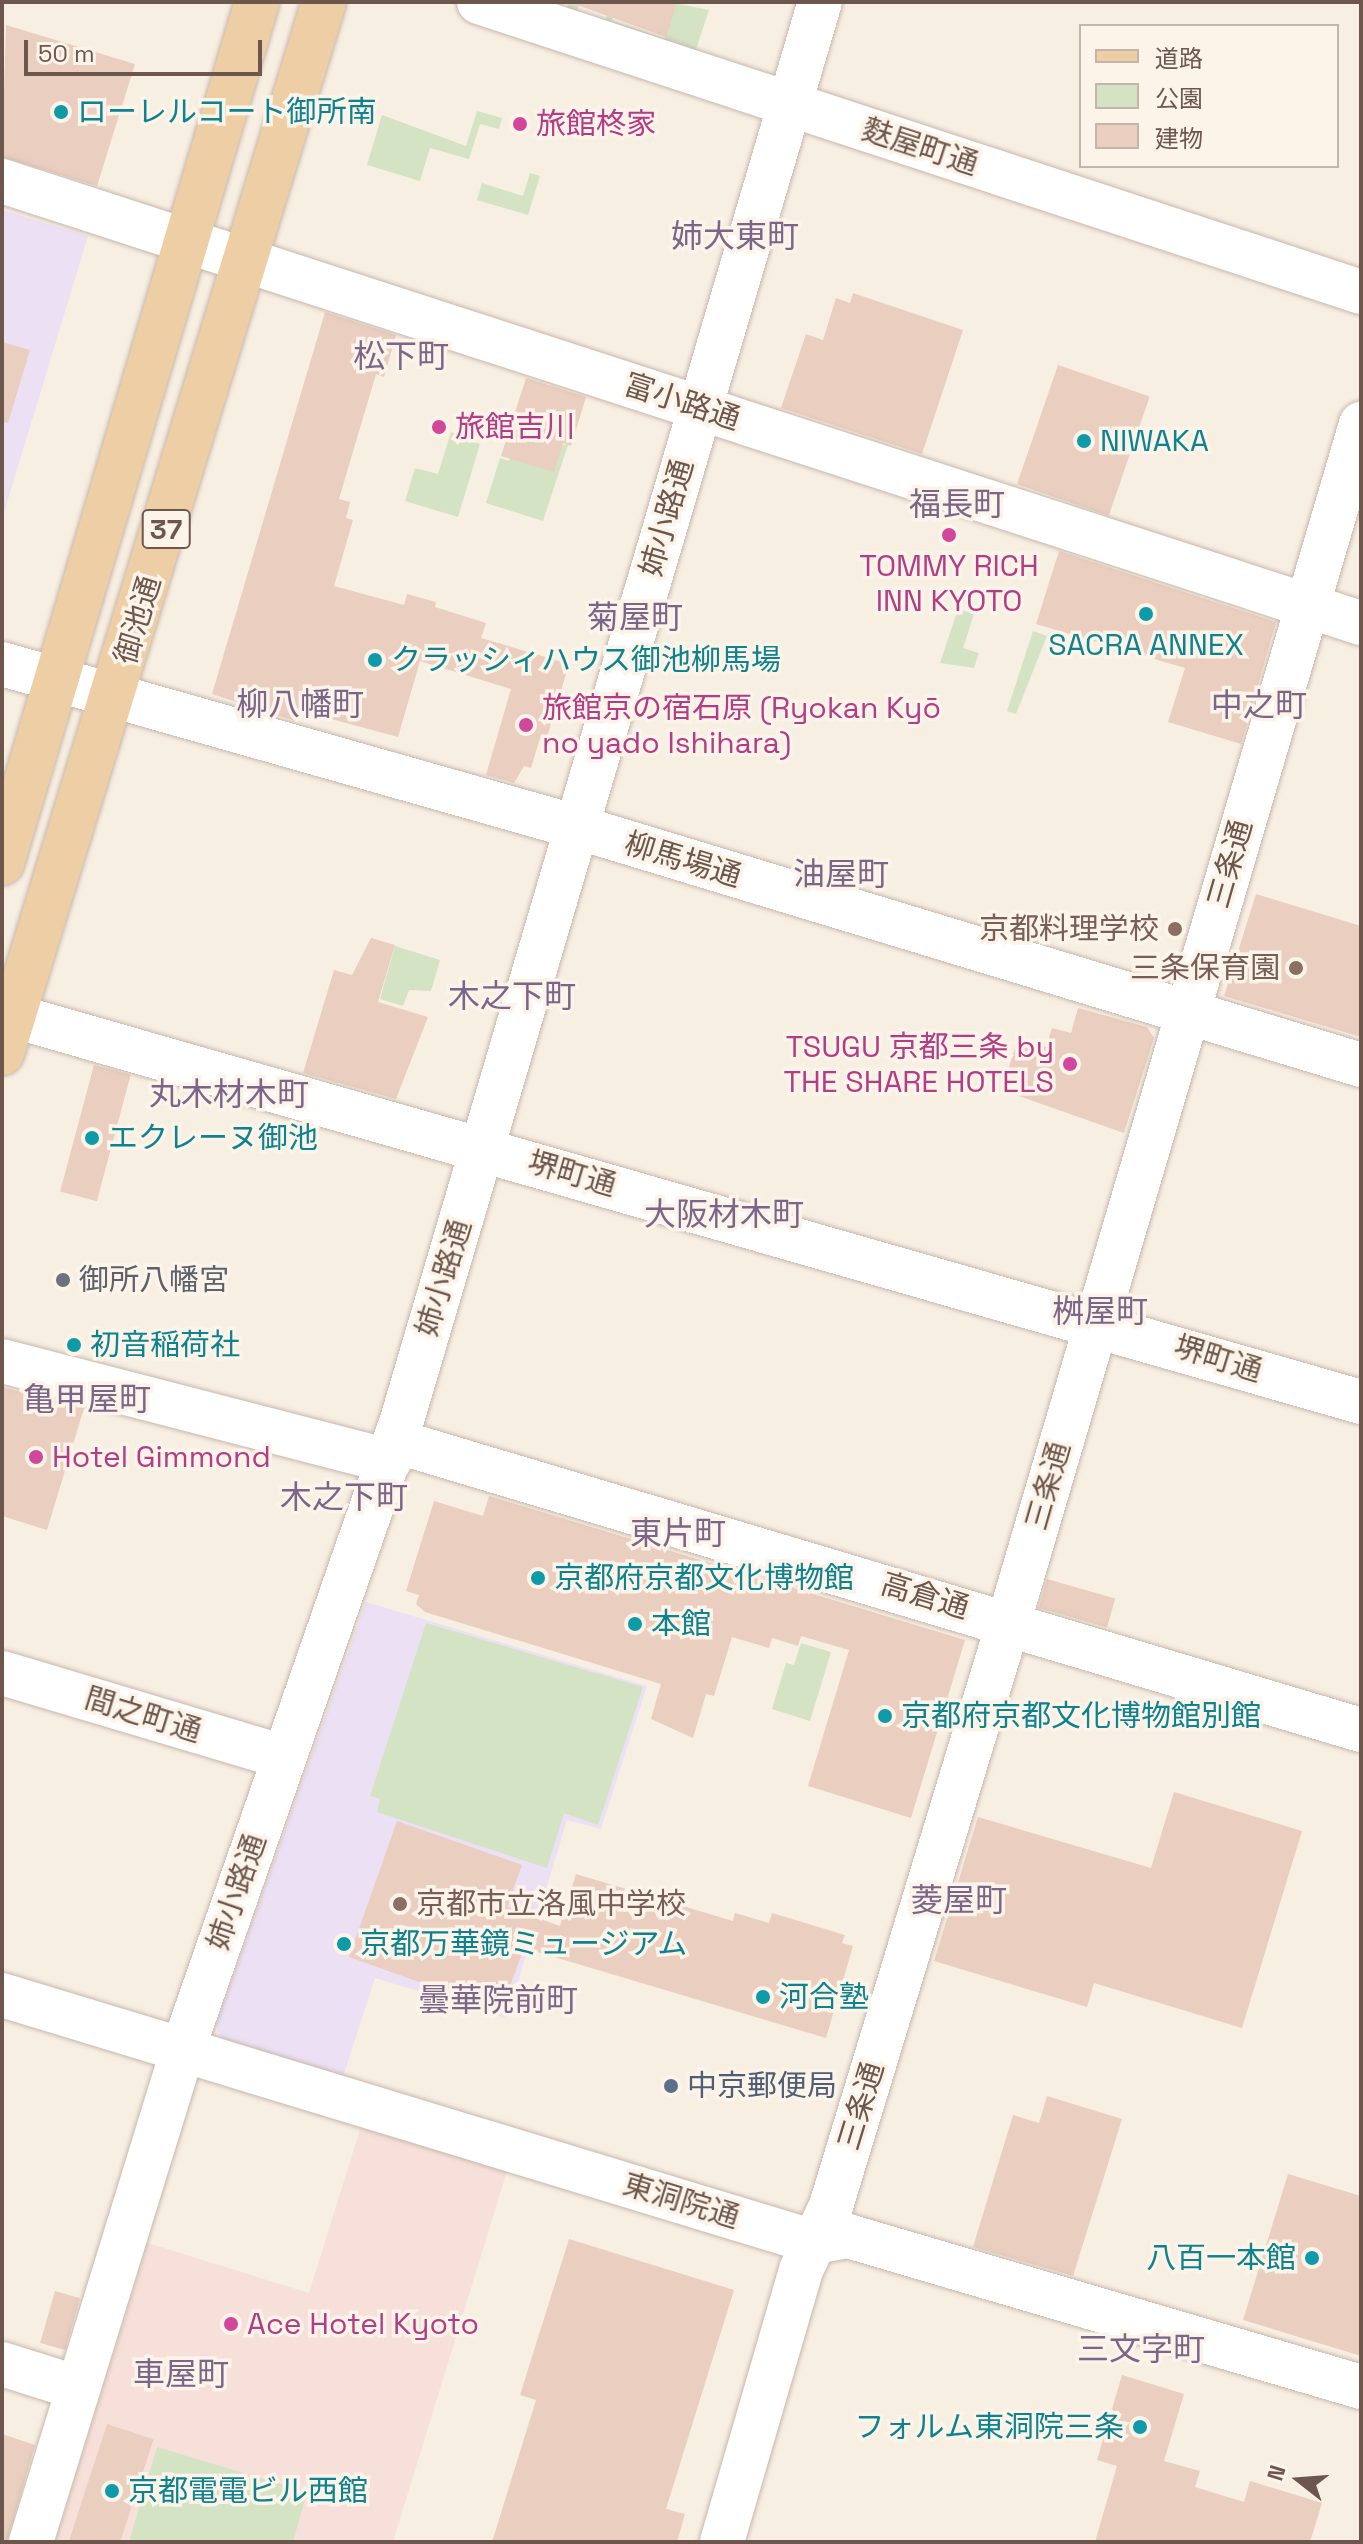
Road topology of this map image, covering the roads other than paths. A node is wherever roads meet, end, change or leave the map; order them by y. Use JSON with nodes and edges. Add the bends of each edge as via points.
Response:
{"nodes":[{"id":1,"x":257,"y":2,"type":"edge"},
{"id":2,"x":324,"y":2,"type":"edge"},
{"id":3,"x":479,"y":2,"type":"edge"},
{"id":4,"x":820,"y":2,"type":"edge"},
{"id":5,"x":788,"y":103,"type":"junction"},
{"id":6,"x":2,"y":181,"type":"edge"},
{"id":7,"x":187,"y":238,"type":"junction"},
{"id":8,"x":247,"y":258,"type":"junction"},
{"id":9,"x":1361,"y":292,"type":"edge"},
{"id":10,"x":697,"y":407,"type":"junction"},
{"id":11,"x":1361,"y":424,"type":"edge"},
{"id":12,"x":1304,"y":605,"type":"junction"},
{"id":13,"x":1361,"y":623,"type":"edge"},
{"id":14,"x":2,"y":664,"type":"edge"},
{"id":15,"x":59,"y":679,"type":"junction"},
{"id":16,"x":116,"y":695,"type":"junction"},
{"id":17,"x":580,"y":828,"type":"junction"},
{"id":18,"x":2,"y":863,"type":"edge"},
{"id":19,"x":1188,"y":1011,"type":"junction"},
{"id":20,"x":8,"y":1034,"type":"edge"},
{"id":21,"x":1361,"y":1065,"type":"edge"},
{"id":22,"x":483,"y":1149,"type":"junction"},
{"id":23,"x":1095,"y":1323,"type":"junction"},
{"id":24,"x":2,"y":1361,"type":"edge"},
{"id":25,"x":1361,"y":1402,"type":"edge"},
{"id":26,"x":392,"y":1451,"type":"junction"},
{"id":27,"x":1009,"y":1621,"type":"junction"},
{"id":28,"x":2,"y":1673,"type":"edge"},
{"id":29,"x":1361,"y":1730,"type":"edge"},
{"id":30,"x":284,"y":1757,"type":"junction"},
{"id":31,"x":2,"y":1995,"type":"edge"},
{"id":32,"x":184,"y":2046,"type":"junction"},
{"id":33,"x":814,"y":2242,"type":"junction"},
{"id":34,"x":2,"y":2364,"type":"edge"},
{"id":35,"x":1361,"y":2387,"type":"edge"},
{"id":36,"x":78,"y":2388,"type":"junction"},
{"id":37,"x":31,"y":2542,"type":"edge"},
{"id":38,"x":722,"y":2542,"type":"edge"}],
"edges":[{"from":1,"to":7,"type":"main road","name":"御池通","number":"37"},
{"from":2,"to":8,"type":"main road","name":"御池通","number":"37"},
{"from":3,"to":5,"type":"street","name":"麩屋町通"},
{"from":4,"to":5,"type":"street","name":"姉小路通"},
{"from":5,"to":9,"type":"street","name":"麩屋町通"},
{"from":5,"to":10,"type":"street","name":"姉小路通"},
{"from":6,"to":7,"type":"street","name":"富小路通"},
{"from":7,"to":8,"type":"street","name":"富小路通"},
{"from":7,"to":15,"type":"main road","name":"御池通","number":"37"},
{"from":8,"to":10,"type":"street","name":"富小路通"},
{"from":8,"to":16,"type":"main road","name":"御池通","number":"37"},
{"from":10,"to":12,"type":"street","name":"富小路通"},
{"from":10,"to":17,"type":"street","name":"姉小路通"},
{"from":11,"to":12,"type":"street","name":"三条通"},
{"from":12,"to":13,"type":"street","name":"富小路通"},
{"from":12,"to":19,"type":"street","name":"三条通"},
{"from":14,"to":15,"type":"street","name":"柳馬場通"},
{"from":15,"to":16,"type":"street","name":"柳馬場通"},
{"from":15,"to":18,"type":"main road","name":"御池通","number":"37"},
{"from":16,"to":17,"type":"street","name":"柳馬場通"},
{"from":16,"to":20,"type":"main road","name":"御池通","number":"37"},
{"from":17,"to":19,"type":"street","name":"柳馬場通"},
{"from":17,"to":22,"type":"street","name":"姉小路通"},
{"from":19,"to":21,"type":"street","name":"柳馬場通"},
{"from":19,"to":23,"type":"street","name":"三条通"},
{"from":20,"to":22,"type":"street","name":"堺町通"},
{"from":22,"to":23,"type":"street","name":"堺町通"},
{"from":22,"to":26,"type":"street","name":"姉小路通"},
{"from":23,"to":25,"type":"street","name":"堺町通"},
{"from":23,"to":27,"type":"street","name":"三条通"},
{"from":24,"to":26,"type":"street","name":"高倉通"},
{"from":26,"to":27,"type":"street","name":"高倉通"},
{"from":26,"to":30,"type":"street","name":"姉小路通"},
{"from":27,"to":29,"type":"street","name":"高倉通"},
{"from":27,"to":33,"type":"street","name":"三条通","via":[[831,2206]]},
{"from":28,"to":30,"type":"street","name":"間之町通"},
{"from":30,"to":32,"type":"street","name":"姉小路通"},
{"from":31,"to":32,"type":"street","name":"東洞院通"},
{"from":32,"to":33,"type":"street","name":"東洞院通"},
{"from":32,"to":36,"type":"street","name":"姉小路通"},
{"from":33,"to":35,"type":"street","name":"東洞院通","via":[[848,2236]]},
{"from":33,"to":38,"type":"street","name":"三条通"},
{"from":34,"to":36,"type":"street"},
{"from":36,"to":37,"type":"street","name":"姉小路通"}]}
